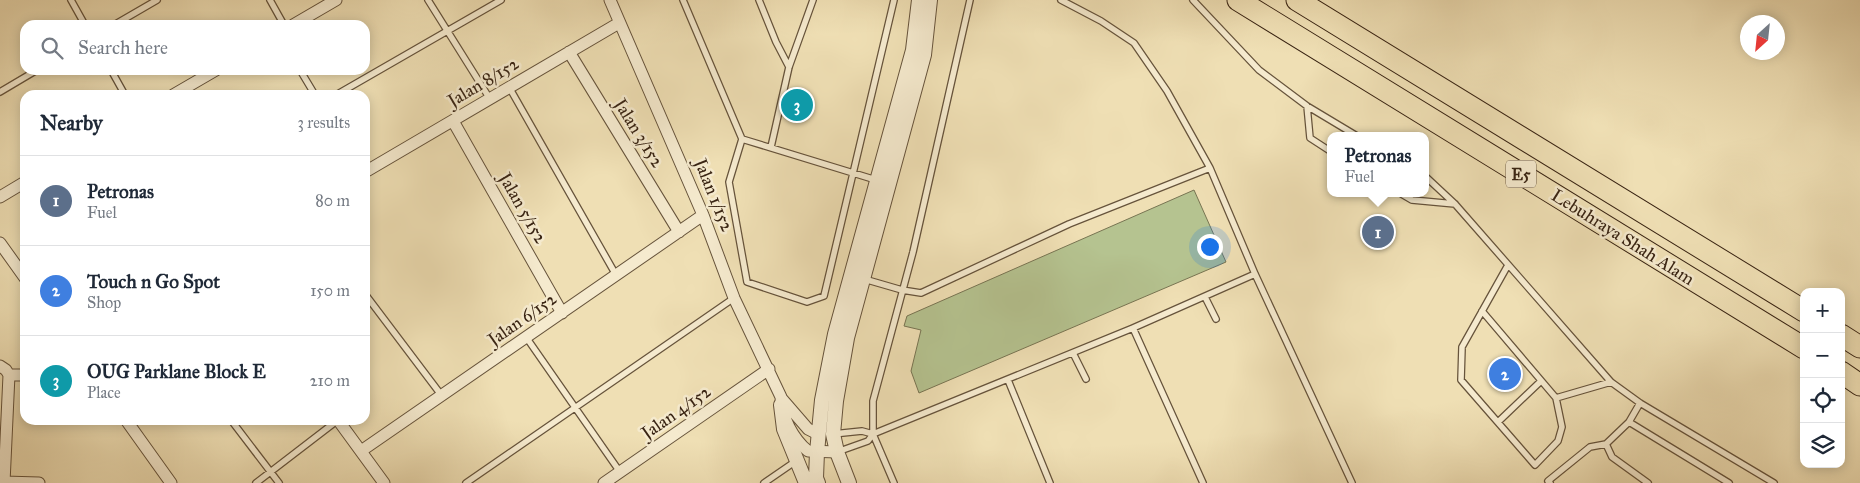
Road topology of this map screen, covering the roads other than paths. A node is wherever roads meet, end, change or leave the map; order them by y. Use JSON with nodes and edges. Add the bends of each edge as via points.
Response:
{"nodes":[{"id":1,"x":71,"y":0,"type":"edge"},
{"id":2,"x":157,"y":0,"type":"edge"},
{"id":3,"x":270,"y":0,"type":"edge"},
{"id":4,"x":336,"y":0,"type":"edge"},
{"id":5,"x":428,"y":0,"type":"edge"},
{"id":6,"x":501,"y":0,"type":"edge"},
{"id":7,"x":610,"y":0,"type":"edge"},
{"id":8,"x":683,"y":0,"type":"edge"},
{"id":9,"x":759,"y":0,"type":"edge"},
{"id":10,"x":813,"y":0,"type":"edge"},
{"id":11,"x":894,"y":0,"type":"edge"},
{"id":12,"x":919,"y":0,"type":"edge"},
{"id":13,"x":930,"y":0,"type":"edge"},
{"id":14,"x":970,"y":0,"type":"edge"},
{"id":15,"x":1061,"y":0,"type":"edge"},
{"id":16,"x":1193,"y":0,"type":"edge"},
{"id":17,"x":1238,"y":0,"type":"edge"},
{"id":18,"x":1297,"y":0,"type":"edge"},
{"id":19,"x":83,"y":20,"type":"edge"},
{"id":20,"x":123,"y":20,"type":"edge"},
{"id":21,"x":281,"y":20,"type":"edge"},
{"id":22,"x":302,"y":20,"type":"edge"},
{"id":23,"x":619,"y":23,"type":"junction"},
{"id":24,"x":447,"y":31,"type":"junction"},
{"id":25,"x":568,"y":52,"type":"junction"},
{"id":26,"x":790,"y":68,"type":"junction"},
{"id":27,"x":29,"y":75,"type":"edge"},
{"id":28,"x":114,"y":75,"type":"edge"},
{"id":29,"x":207,"y":75,"type":"edge"},
{"id":30,"x":303,"y":75,"type":"edge"},
{"id":31,"x":510,"y":87,"type":"junction"},
{"id":32,"x":122,"y":90,"type":"edge"},
{"id":33,"x":182,"y":90,"type":"edge"},
{"id":34,"x":312,"y":90,"type":"edge"},
{"id":35,"x":345,"y":90,"type":"edge"},
{"id":36,"x":0,"y":92,"type":"edge"},
{"id":37,"x":490,"y":99,"type":"junction"},
{"id":38,"x":1307,"y":106,"type":"junction"},
{"id":39,"x":453,"y":120,"type":"junction"},
{"id":40,"x":1350,"y":132,"type":"edge"},
{"id":41,"x":742,"y":138,"type":"junction"},
{"id":42,"x":770,"y":147,"type":"junction"},
{"id":43,"x":1327,"y":149,"type":"edge"},
{"id":44,"x":1210,"y":168,"type":"junction"},
{"id":45,"x":370,"y":169,"type":"edge"},
{"id":46,"x":853,"y":172,"type":"junction"},
{"id":47,"x":1429,"y":180,"type":"edge"},
{"id":48,"x":883,"y":183,"type":"junction"},
{"id":49,"x":20,"y":185,"type":"edge"},
{"id":50,"x":0,"y":197,"type":"edge"},
{"id":51,"x":1407,"y":197,"type":"edge"},
{"id":52,"x":1455,"y":204,"type":"junction"},
{"id":53,"x":703,"y":215,"type":"junction"},
{"id":54,"x":679,"y":232,"type":"junction"},
{"id":55,"x":0,"y":243,"type":"edge"},
{"id":56,"x":1508,"y":265,"type":"junction"},
{"id":57,"x":20,"y":271,"type":"edge"},
{"id":58,"x":1255,"y":274,"type":"junction"},
{"id":59,"x":616,"y":275,"type":"junction"},
{"id":60,"x":864,"y":279,"type":"junction"},
{"id":61,"x":902,"y":290,"type":"junction"},
{"id":62,"x":1205,"y":296,"type":"junction"},
{"id":63,"x":734,"y":298,"type":"junction"},
{"id":64,"x":370,"y":301,"type":"edge"},
{"id":65,"x":1800,"y":309,"type":"edge"},
{"id":66,"x":1482,"y":311,"type":"junction"},
{"id":67,"x":562,"y":313,"type":"junction"},
{"id":68,"x":1216,"y":319,"type":"dead end"},
{"id":69,"x":1133,"y":328,"type":"junction"},
{"id":70,"x":526,"y":338,"type":"junction"},
{"id":71,"x":1845,"y":338,"type":"edge"},
{"id":72,"x":1800,"y":346,"type":"edge"},
{"id":73,"x":1860,"y":347,"type":"edge"},
{"id":74,"x":1073,"y":353,"type":"junction"},
{"id":75,"x":0,"y":366,"type":"edge"},
{"id":76,"x":769,"y":369,"type":"junction"},
{"id":77,"x":9,"y":375,"type":"junction"},
{"id":78,"x":20,"y":375,"type":"edge"},
{"id":79,"x":1845,"y":375,"type":"edge"},
{"id":80,"x":1086,"y":379,"type":"dead end"},
{"id":81,"x":1008,"y":380,"type":"junction"},
{"id":82,"x":1541,"y":381,"type":"junction"},
{"id":83,"x":1611,"y":382,"type":"junction"},
{"id":84,"x":1860,"y":385,"type":"edge"},
{"id":85,"x":442,"y":396,"type":"junction"},
{"id":86,"x":1556,"y":398,"type":"junction"},
{"id":87,"x":781,"y":401,"type":"junction"},
{"id":88,"x":1640,"y":402,"type":"junction"},
{"id":89,"x":575,"y":408,"type":"junction"},
{"id":90,"x":1498,"y":422,"type":"junction"},
{"id":91,"x":1629,"y":422,"type":"junction"},
{"id":92,"x":130,"y":425,"type":"edge"},
{"id":93,"x":235,"y":425,"type":"edge"},
{"id":94,"x":331,"y":425,"type":"edge"},
{"id":95,"x":342,"y":425,"type":"edge"},
{"id":96,"x":818,"y":434,"type":"junction"},
{"id":97,"x":833,"y":434,"type":"junction"},
{"id":98,"x":873,"y":434,"type":"junction"},
{"id":99,"x":1606,"y":444,"type":"junction"},
{"id":100,"x":361,"y":451,"type":"junction"},
{"id":101,"x":817,"y":452,"type":"junction"},
{"id":102,"x":837,"y":452,"type":"junction"},
{"id":103,"x":796,"y":461,"type":"junction"},
{"id":104,"x":270,"y":472,"type":"junction"},
{"id":105,"x":618,"y":477,"type":"edge"},
{"id":106,"x":4,"y":482,"type":"edge"},
{"id":107,"x":39,"y":483,"type":"edge"},
{"id":108,"x":171,"y":483,"type":"edge"},
{"id":109,"x":256,"y":483,"type":"edge"},
{"id":110,"x":279,"y":483,"type":"edge"},
{"id":111,"x":384,"y":483,"type":"edge"},
{"id":112,"x":466,"y":483,"type":"edge"},
{"id":113,"x":604,"y":483,"type":"edge"},
{"id":114,"x":764,"y":483,"type":"edge"},
{"id":115,"x":806,"y":483,"type":"edge"},
{"id":116,"x":818,"y":483,"type":"edge"},
{"id":117,"x":849,"y":483,"type":"edge"},
{"id":118,"x":894,"y":483,"type":"edge"},
{"id":119,"x":1050,"y":483,"type":"edge"},
{"id":120,"x":1203,"y":483,"type":"edge"},
{"id":121,"x":1352,"y":483,"type":"edge"},
{"id":122,"x":1550,"y":483,"type":"edge"},
{"id":123,"x":1648,"y":483,"type":"edge"},
{"id":124,"x":1729,"y":483,"type":"edge"},
{"id":125,"x":1774,"y":483,"type":"edge"}],
"edges":[{"from":1,"to":19,"type":"lane"},
{"from":2,"to":20,"type":"lane"},
{"from":3,"to":21,"type":"lane"},
{"from":4,"to":22,"type":"street"},
{"from":5,"to":24,"type":"lane"},
{"from":6,"to":24,"type":"lane"},
{"from":7,"to":23,"type":"street","name":"Jalan 1/152"},
{"from":8,"to":41,"type":"lane"},
{"from":9,"to":26,"type":"lane"},
{"from":10,"to":26,"type":"lane"},
{"from":11,"to":46,"type":"lane"},
{"from":12,"to":48,"type":"street","via":[[913,50]]},
{"from":13,"to":48,"type":"street","via":[[924,55]]},
{"from":14,"to":61,"type":"lane"},
{"from":15,"to":44,"type":"lane","via":[[1134,43],[1167,91]]},
{"from":16,"to":38,"type":"lane","via":[[1259,70]]},
{"from":17,"to":72,"type":"highway","name":"Lebuhraya Shah Alam","number":"E5"},
{"from":18,"to":65,"type":"highway","name":"Lebuhraya Shah Alam","number":"E5"},
{"from":23,"to":25,"type":"street","name":"Jalan 8/152"},
{"from":23,"to":53,"type":"street","name":"Jalan 1/152"},
{"from":24,"to":35,"type":"lane"},
{"from":24,"to":37,"type":"lane"},
{"from":25,"to":31,"type":"street","name":"Jalan 8/152"},
{"from":25,"to":54,"type":"street","name":"Jalan 3/152"},
{"from":26,"to":42,"type":"lane"},
{"from":27,"to":36,"type":"lane"},
{"from":28,"to":32,"type":"lane"},
{"from":29,"to":33,"type":"street"},
{"from":30,"to":34,"type":"lane"},
{"from":31,"to":37,"type":"street","name":"Jalan 8/152"},
{"from":31,"to":59,"type":"lane"},
{"from":37,"to":39,"type":"street","name":"Jalan 8/152"},
{"from":38,"to":40,"type":"lane"},
{"from":38,"to":43,"type":"lane","via":[[1310,138]]},
{"from":39,"to":45,"type":"street","name":"Jalan 8/152"},
{"from":39,"to":67,"type":"street","name":"Jalan 5/152"},
{"from":41,"to":42,"type":"lane"},
{"from":41,"to":46,"type":"lane","via":[[729,182],[747,282],[806,302],[824,296]]},
{"from":42,"to":46,"type":"lane"},
{"from":44,"to":58,"type":"lane"},
{"from":44,"to":61,"type":"lane","via":[[1069,224],[921,293]]},
{"from":46,"to":48,"type":"lane"},
{"from":47,"to":52,"type":"lane"},
{"from":48,"to":60,"type":"street"},
{"from":48,"to":96,"type":"street","via":[[835,334]]},
{"from":49,"to":50,"type":"street"},
{"from":51,"to":52,"type":"lane"},
{"from":52,"to":56,"type":"lane"},
{"from":53,"to":54,"type":"street","name":"Jalan 6/152"},
{"from":53,"to":63,"type":"street","name":"Jalan 1/152"},
{"from":54,"to":59,"type":"street","name":"Jalan 6/152"},
{"from":55,"to":57,"type":"street"},
{"from":56,"to":66,"type":"lane"},
{"from":56,"to":83,"type":"lane"},
{"from":58,"to":62,"type":"lane"},
{"from":58,"to":121,"type":"lane"},
{"from":59,"to":67,"type":"street","name":"Jalan 6/152"},
{"from":60,"to":61,"type":"lane"},
{"from":60,"to":97,"type":"street","via":[[847,338]]},
{"from":61,"to":98,"type":"lane","via":[[872,401]]},
{"from":62,"to":68,"type":"lane"},
{"from":62,"to":69,"type":"lane"},
{"from":63,"to":76,"type":"street","name":"Jalan 1/152"},
{"from":63,"to":89,"type":"lane"},
{"from":64,"to":85,"type":"lane"},
{"from":66,"to":82,"type":"lane"},
{"from":66,"to":90,"type":"lane","via":[[1462,346],[1461,380]]},
{"from":67,"to":70,"type":"street","name":"Jalan 6/152"},
{"from":69,"to":74,"type":"lane"},
{"from":69,"to":120,"type":"lane"},
{"from":70,"to":85,"type":"street","name":"Jalan 6/152"},
{"from":70,"to":89,"type":"lane"},
{"from":71,"to":73,"type":"highway"},
{"from":74,"to":80,"type":"lane"},
{"from":74,"to":81,"type":"lane"},
{"from":75,"to":77,"type":"street"},
{"from":76,"to":87,"type":"street","name":"Jalan 1/152"},
{"from":76,"to":105,"type":"street","name":"Jalan 4/152"},
{"from":77,"to":78,"type":"street"},
{"from":77,"to":106,"type":"street"},
{"from":79,"to":84,"type":"highway"},
{"from":81,"to":98,"type":"lane"},
{"from":81,"to":119,"type":"lane"},
{"from":82,"to":86,"type":"lane"},
{"from":82,"to":90,"type":"lane"},
{"from":83,"to":86,"type":"lane"},
{"from":83,"to":88,"type":"lane"},
{"from":85,"to":100,"type":"street","name":"Jalan 6/152"},
{"from":86,"to":90,"type":"lane","via":[[1562,427],[1558,441],[1534,465]]},
{"from":87,"to":96,"type":"street","via":[[808,429]]},
{"from":87,"to":101,"type":"street","via":[[793,436],[808,450]]},
{"from":87,"to":103,"type":"street","via":[[784,429]]},
{"from":88,"to":91,"type":"lane"},
{"from":88,"to":125,"type":"lane"},
{"from":89,"to":105,"type":"lane"},
{"from":89,"to":112,"type":"lane"},
{"from":91,"to":99,"type":"lane"},
{"from":91,"to":124,"type":"lane"},
{"from":92,"to":108,"type":"street"},
{"from":93,"to":104,"type":"lane"},
{"from":94,"to":104,"type":"lane"},
{"from":95,"to":100,"type":"street"},
{"from":96,"to":97,"type":"street"},
{"from":96,"to":101,"type":"street"},
{"from":97,"to":98,"type":"lane","via":[[862,431]]},
{"from":97,"to":102,"type":"street"},
{"from":98,"to":102,"type":"lane","via":[[868,441]]},
{"from":98,"to":118,"type":"lane"},
{"from":99,"to":122,"type":"lane","via":[[1590,447],[1548,481]]},
{"from":99,"to":123,"type":"lane","via":[[1612,457]]},
{"from":100,"to":111,"type":"street"},
{"from":101,"to":102,"type":"street"},
{"from":101,"to":116,"type":"street"},
{"from":102,"to":117,"type":"street"},
{"from":103,"to":114,"type":"lane"},
{"from":103,"to":115,"type":"street"},
{"from":104,"to":109,"type":"lane"},
{"from":104,"to":110,"type":"lane"},
{"from":105,"to":113,"type":"street","name":"Jalan 4/152"},
{"from":106,"to":107,"type":"street"}]}
